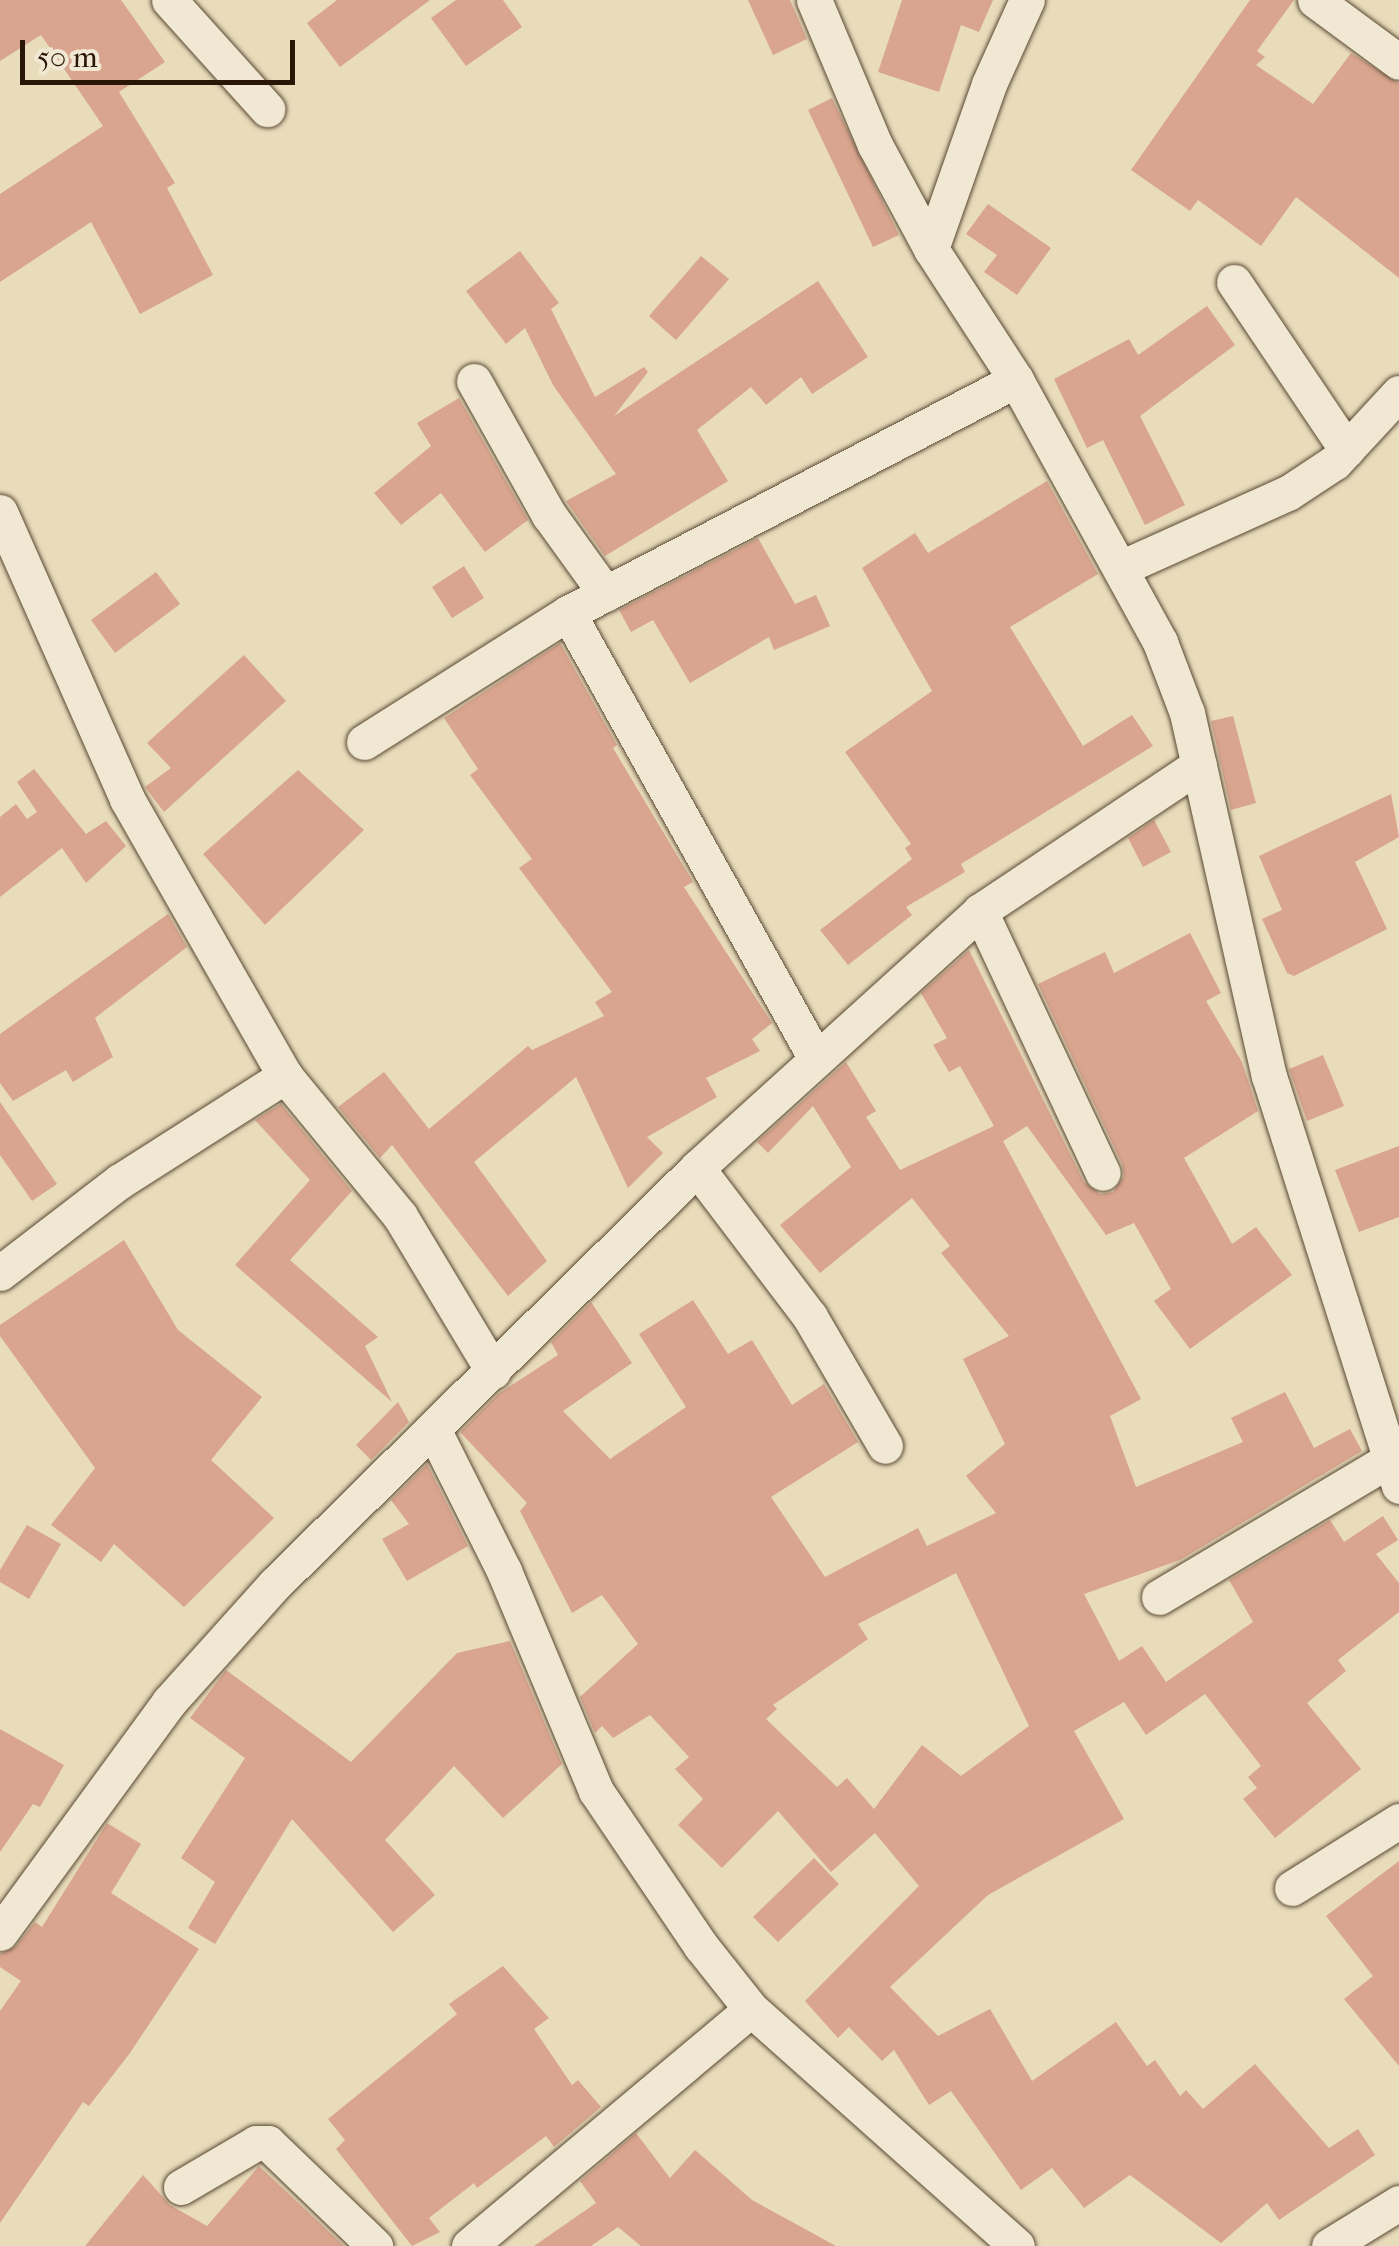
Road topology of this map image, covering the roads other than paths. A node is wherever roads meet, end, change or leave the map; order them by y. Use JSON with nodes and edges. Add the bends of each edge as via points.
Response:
{"nodes":[{"id":1,"x":169,"y":0,"type":"edge"},
{"id":2,"x":814,"y":0,"type":"edge"},
{"id":3,"x":1027,"y":0,"type":"edge"},
{"id":4,"x":1315,"y":0,"type":"edge"},
{"id":5,"x":1399,"y":62,"type":"edge"},
{"id":6,"x":268,"y":109,"type":"dead end"},
{"id":7,"x":931,"y":250,"type":"junction"},
{"id":8,"x":1234,"y":282,"type":"dead end"},
{"id":9,"x":1016,"y":380,"type":"junction"},
{"id":10,"x":474,"y":381,"type":"dead end"},
{"id":11,"x":1399,"y":393,"type":"edge"},
{"id":12,"x":1346,"y":450,"type":"junction"},
{"id":13,"x":0,"y":512,"type":"edge"},
{"id":14,"x":1124,"y":568,"type":"junction"},
{"id":15,"x":606,"y":594,"type":"junction"},
{"id":16,"x":568,"y":613,"type":"junction"},
{"id":17,"x":364,"y":742,"type":"dead end"},
{"id":18,"x":1199,"y":765,"type":"junction"},
{"id":19,"x":980,"y":911,"type":"junction"},
{"id":20,"x":815,"y":1057,"type":"junction"},
{"id":21,"x":285,"y":1076,"type":"junction"},
{"id":22,"x":697,"y":1168,"type":"junction"},
{"id":23,"x":1103,"y":1173,"type":"dead end"},
{"id":24,"x":0,"y":1273,"type":"edge"},
{"id":25,"x":493,"y":1371,"type":"junction"},
{"id":26,"x":434,"y":1431,"type":"junction"},
{"id":27,"x":885,"y":1446,"type":"dead end"},
{"id":28,"x":1396,"y":1466,"type":"edge"},
{"id":29,"x":1159,"y":1598,"type":"dead end"},
{"id":30,"x":1399,"y":1820,"type":"edge"},
{"id":31,"x":1292,"y":1888,"type":"dead end"},
{"id":32,"x":0,"y":1933,"type":"edge"},
{"id":33,"x":750,"y":2009,"type":"junction"},
{"id":34,"x":181,"y":2187,"type":"dead end"},
{"id":35,"x":1399,"y":2203,"type":"edge"},
{"id":36,"x":376,"y":2246,"type":"edge"},
{"id":37,"x":469,"y":2246,"type":"edge"},
{"id":38,"x":1017,"y":2246,"type":"edge"},
{"id":39,"x":1329,"y":2246,"type":"edge"}],
"edges":[{"from":1,"to":6,"type":"street"},
{"from":2,"to":7,"type":"street","via":[[876,145]]},
{"from":3,"to":7,"type":"street","via":[[988,84]]},
{"from":4,"to":5,"type":"street"},
{"from":7,"to":9,"type":"street"},
{"from":8,"to":12,"type":"street"},
{"from":9,"to":14,"type":"street"},
{"from":9,"to":15,"type":"street"},
{"from":10,"to":15,"type":"street","via":[[548,515]]},
{"from":11,"to":12,"type":"street"},
{"from":12,"to":14,"type":"street","via":[[1288,493]]},
{"from":13,"to":21,"type":"street","via":[[127,799]]},
{"from":14,"to":18,"type":"street","via":[[1160,642]]},
{"from":15,"to":16,"type":"street"},
{"from":16,"to":17,"type":"street"},
{"from":16,"to":20,"type":"street"},
{"from":18,"to":19,"type":"street"},
{"from":18,"to":28,"type":"street","via":[[1268,1076]]},
{"from":19,"to":20,"type":"street"},
{"from":19,"to":23,"type":"street"},
{"from":20,"to":22,"type":"street"},
{"from":21,"to":24,"type":"street","via":[[120,1181]]},
{"from":21,"to":25,"type":"street","via":[[400,1216]]},
{"from":22,"to":25,"type":"street"},
{"from":22,"to":27,"type":"street","via":[[810,1317]]},
{"from":25,"to":26,"type":"street"},
{"from":26,"to":32,"type":"street","via":[[275,1584],[168,1702]]},
{"from":26,"to":33,"type":"street","via":[[504,1571],[596,1790]]},
{"from":28,"to":29,"type":"street"},
{"from":30,"to":31,"type":"street"},
{"from":33,"to":37,"type":"street"},
{"from":33,"to":38,"type":"street"},
{"from":34,"to":36,"type":"street","via":[[256,2143],[268,2143]]},
{"from":35,"to":39,"type":"street"}]}
